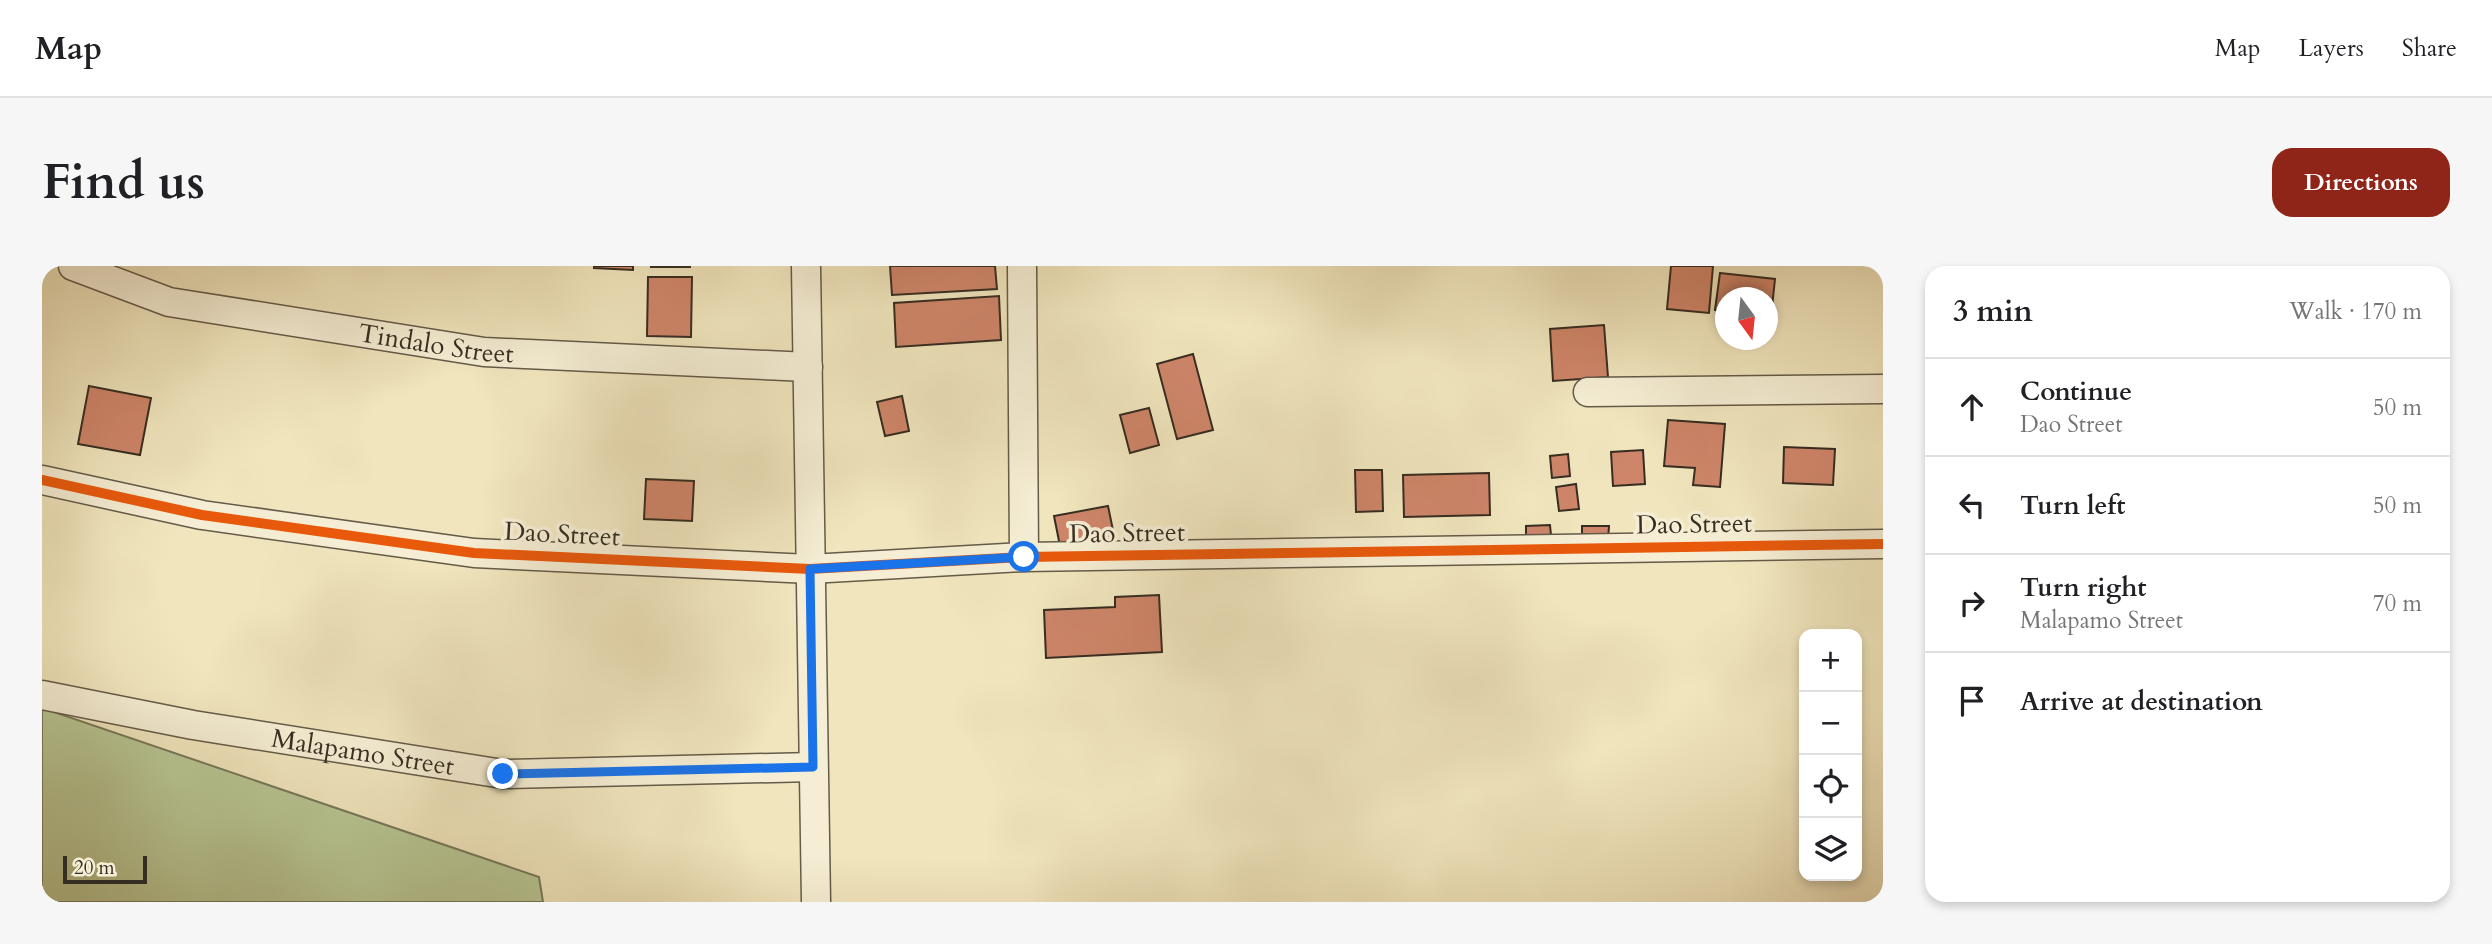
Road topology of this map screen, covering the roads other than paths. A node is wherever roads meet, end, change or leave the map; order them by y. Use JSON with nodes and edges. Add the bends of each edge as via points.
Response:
{"nodes":[{"id":1,"x":73,"y":266,"type":"edge"},
{"id":2,"x":806,"y":266,"type":"edge"},
{"id":3,"x":1022,"y":266,"type":"edge"},
{"id":4,"x":808,"y":367,"type":"junction"},
{"id":5,"x":1883,"y":389,"type":"edge"},
{"id":6,"x":1588,"y":392,"type":"dead end"},
{"id":7,"x":42,"y":480,"type":"edge"},
{"id":8,"x":1883,"y":544,"type":"edge"},
{"id":9,"x":1024,"y":557,"type":"junction"},
{"id":10,"x":810,"y":569,"type":"junction"},
{"id":11,"x":42,"y":695,"type":"edge"},
{"id":12,"x":813,"y":767,"type":"junction"},
{"id":13,"x":817,"y":902,"type":"edge"}],
"edges":[{"from":1,"to":4,"type":"street","name":"Tindalo Street","via":[[169,302],[484,352]]},
{"from":2,"to":4,"type":"street"},
{"from":3,"to":9,"type":"street"},
{"from":4,"to":10,"type":"street"},
{"from":5,"to":6,"type":"street"},
{"from":7,"to":10,"type":"street","name":"Dao Street","via":[[202,515],[474,553]]},
{"from":8,"to":9,"type":"street","name":"Dao Street"},
{"from":9,"to":10,"type":"street","name":"Dao Street"},
{"from":10,"to":12,"type":"street"},
{"from":11,"to":12,"type":"street","name":"Malapamo Street","via":[[194,725],[503,774]]},
{"from":12,"to":13,"type":"street"}]}
